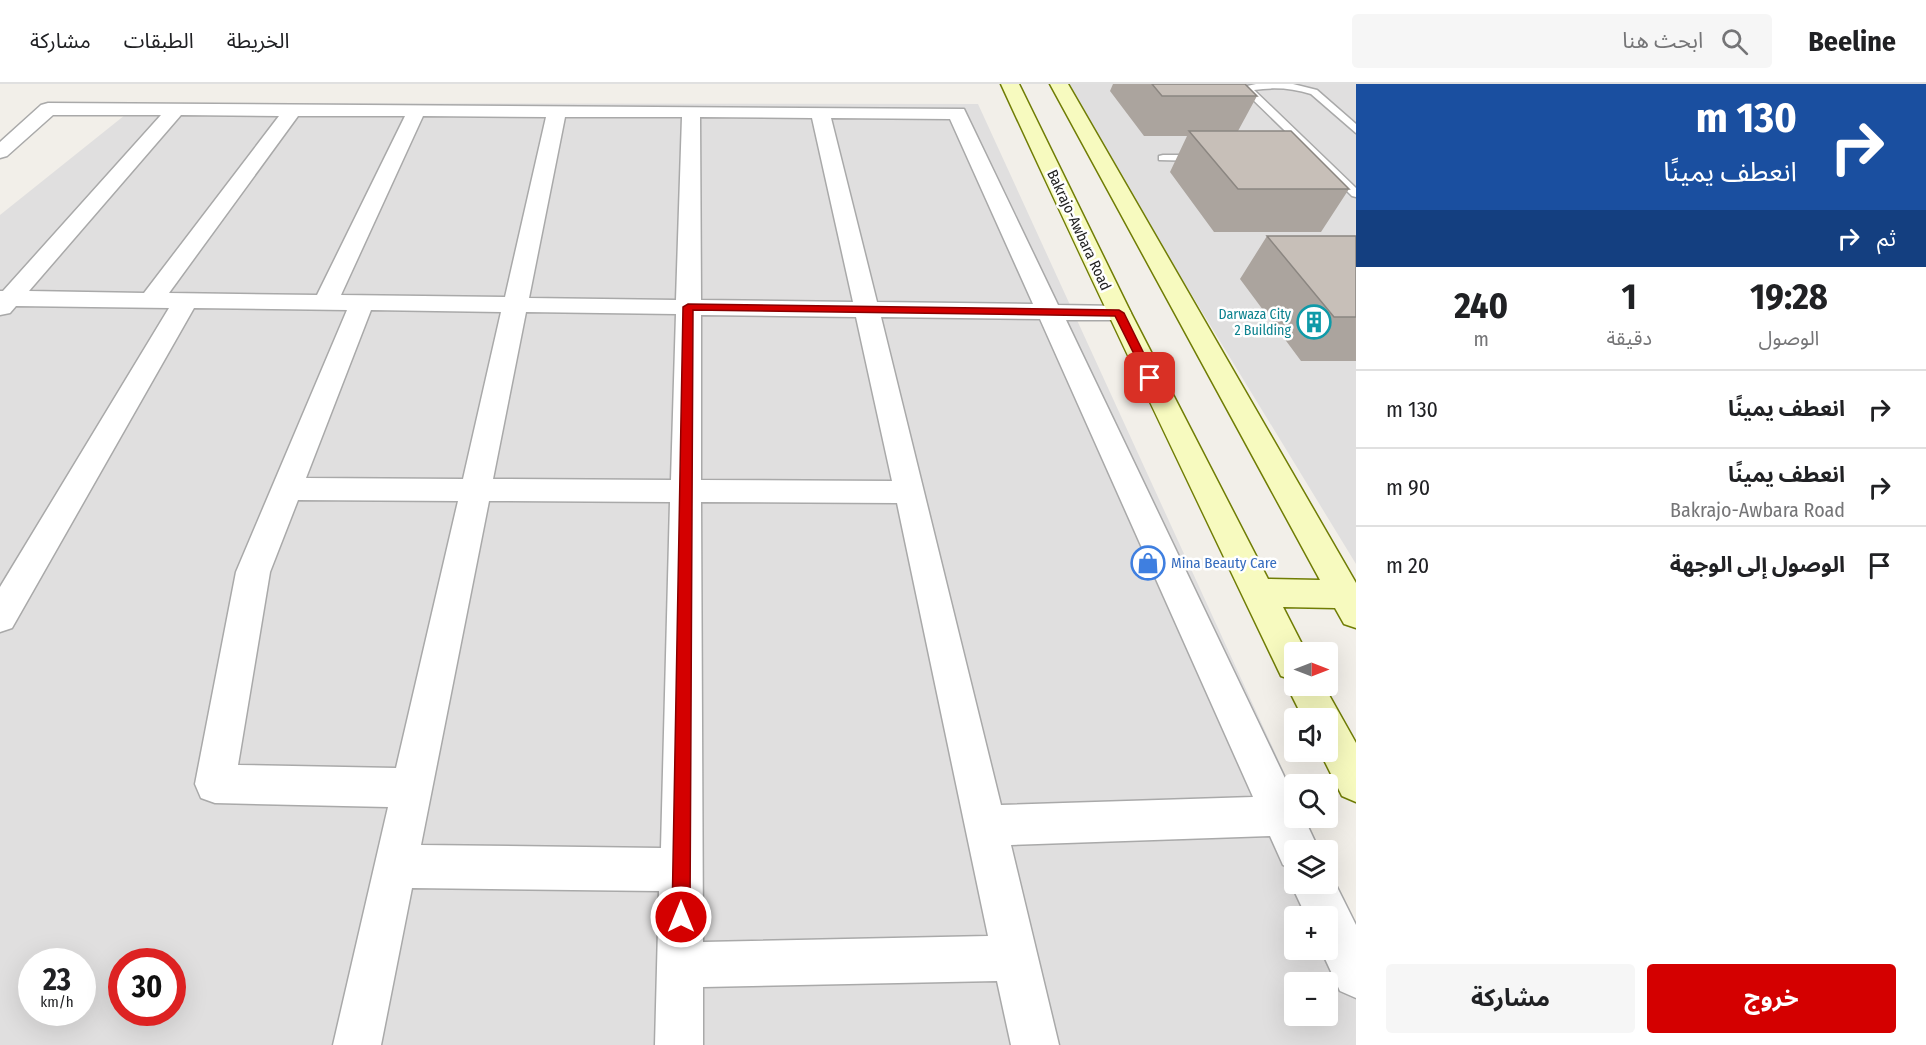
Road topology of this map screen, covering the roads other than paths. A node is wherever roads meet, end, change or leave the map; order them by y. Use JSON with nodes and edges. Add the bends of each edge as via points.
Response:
{"nodes":[{"id":1,"x":1010,"y":84,"type":"edge"},
{"id":2,"x":1059,"y":84,"type":"edge"},
{"id":3,"x":177,"y":109,"type":"junction"},
{"id":4,"x":293,"y":110,"type":"junction"},
{"id":5,"x":417,"y":110,"type":"junction"},
{"id":6,"x":557,"y":111,"type":"junction"},
{"id":7,"x":691,"y":112,"type":"junction"},
{"id":8,"x":820,"y":112,"type":"junction"},
{"id":9,"x":1356,"y":130,"type":"edge"},
{"id":10,"x":0,"y":152,"type":"edge"},
{"id":11,"x":1163,"y":158,"type":"dead end"},
{"id":12,"x":1211,"y":158,"type":"edge"},
{"id":13,"x":1356,"y":194,"type":"edge"},
{"id":14,"x":151,"y":300,"type":"junction"},
{"id":15,"x":186,"y":300,"type":"junction"},
{"id":16,"x":3,"y":302,"type":"edge"},
{"id":17,"x":326,"y":302,"type":"junction"},
{"id":18,"x":362,"y":303,"type":"junction"},
{"id":19,"x":514,"y":305,"type":"junction"},
{"id":20,"x":688,"y":307,"type":"junction"},
{"id":21,"x":867,"y":310,"type":"junction"},
{"id":22,"x":1048,"y":312,"type":"junction"},
{"id":23,"x":1119,"y":313,"type":"junction"},
{"id":24,"x":287,"y":489,"type":"junction"},
{"id":25,"x":685,"y":491,"type":"junction"},
{"id":26,"x":475,"y":492,"type":"junction"},
{"id":27,"x":910,"y":492,"type":"junction"},
{"id":28,"x":1257,"y":592,"type":"junction"},
{"id":29,"x":1350,"y":604,"type":"edge"},
{"id":30,"x":0,"y":618,"type":"edge"},
{"id":31,"x":1284,"y":645,"type":"edge"},
{"id":32,"x":1338,"y":748,"type":"edge"},
{"id":33,"x":1356,"y":783,"type":"edge"},
{"id":34,"x":411,"y":788,"type":"junction"},
{"id":35,"x":985,"y":826,"type":"junction"},
{"id":36,"x":1290,"y":833,"type":"edge"},
{"id":37,"x":395,"y":866,"type":"junction"},
{"id":38,"x":681,"y":870,"type":"junction"},
{"id":39,"x":1318,"y":894,"type":"edge"},
{"id":40,"x":1015,"y":958,"type":"junction"},
{"id":41,"x":681,"y":965,"type":"junction"},
{"id":42,"x":1356,"y":975,"type":"edge"},
{"id":43,"x":357,"y":1045,"type":"edge"},
{"id":44,"x":680,"y":1045,"type":"edge"},
{"id":45,"x":1035,"y":1045,"type":"edge"}],
"edges":[{"from":1,"to":23,"type":"main road","name":"Bakrajo-Awbara Road"},
{"from":2,"to":29,"type":"main road"},
{"from":3,"to":4,"type":"street"},
{"from":3,"to":10,"type":"street","via":[[48,108]]},
{"from":3,"to":16,"type":"street"},
{"from":4,"to":5,"type":"street"},
{"from":4,"to":14,"type":"street"},
{"from":5,"to":6,"type":"street"},
{"from":5,"to":17,"type":"street"},
{"from":6,"to":7,"type":"street"},
{"from":6,"to":19,"type":"street"},
{"from":7,"to":8,"type":"street"},
{"from":7,"to":20,"type":"street"},
{"from":8,"to":21,"type":"street"},
{"from":8,"to":22,"type":"street","via":[[957,113]]},
{"from":9,"to":13,"type":"lane","via":[[1307,89],[1250,88],[1312,157]]},
{"from":11,"to":12,"type":"lane"},
{"from":14,"to":15,"type":"street"},
{"from":14,"to":16,"type":"street"},
{"from":15,"to":17,"type":"street"},
{"from":15,"to":30,"type":"street"},
{"from":17,"to":18,"type":"street"},
{"from":18,"to":19,"type":"street"},
{"from":18,"to":24,"type":"street"},
{"from":19,"to":20,"type":"street"},
{"from":19,"to":26,"type":"street"},
{"from":20,"to":21,"type":"street"},
{"from":20,"to":25,"type":"street"},
{"from":21,"to":22,"type":"street"},
{"from":21,"to":27,"type":"street"},
{"from":22,"to":23,"type":"street"},
{"from":22,"to":36,"type":"street"},
{"from":23,"to":28,"type":"main road","name":"Bakrajo-Awbara Road"},
{"from":24,"to":26,"type":"street"},
{"from":24,"to":34,"type":"street","via":[[254,572],[215,784]]},
{"from":25,"to":26,"type":"street"},
{"from":25,"to":27,"type":"street"},
{"from":25,"to":38,"type":"street"},
{"from":26,"to":34,"type":"street"},
{"from":27,"to":35,"type":"street"},
{"from":28,"to":29,"type":"main road"},
{"from":28,"to":31,"type":"main road","name":"Bakrajo-Awbara Road"},
{"from":32,"to":33,"type":"main road"},
{"from":34,"to":37,"type":"street"},
{"from":35,"to":36,"type":"street"},
{"from":35,"to":40,"type":"street"},
{"from":37,"to":38,"type":"street"},
{"from":37,"to":43,"type":"street"},
{"from":38,"to":41,"type":"street"},
{"from":39,"to":42,"type":"street"},
{"from":40,"to":41,"type":"street"},
{"from":40,"to":45,"type":"street"},
{"from":41,"to":44,"type":"street"}]}
